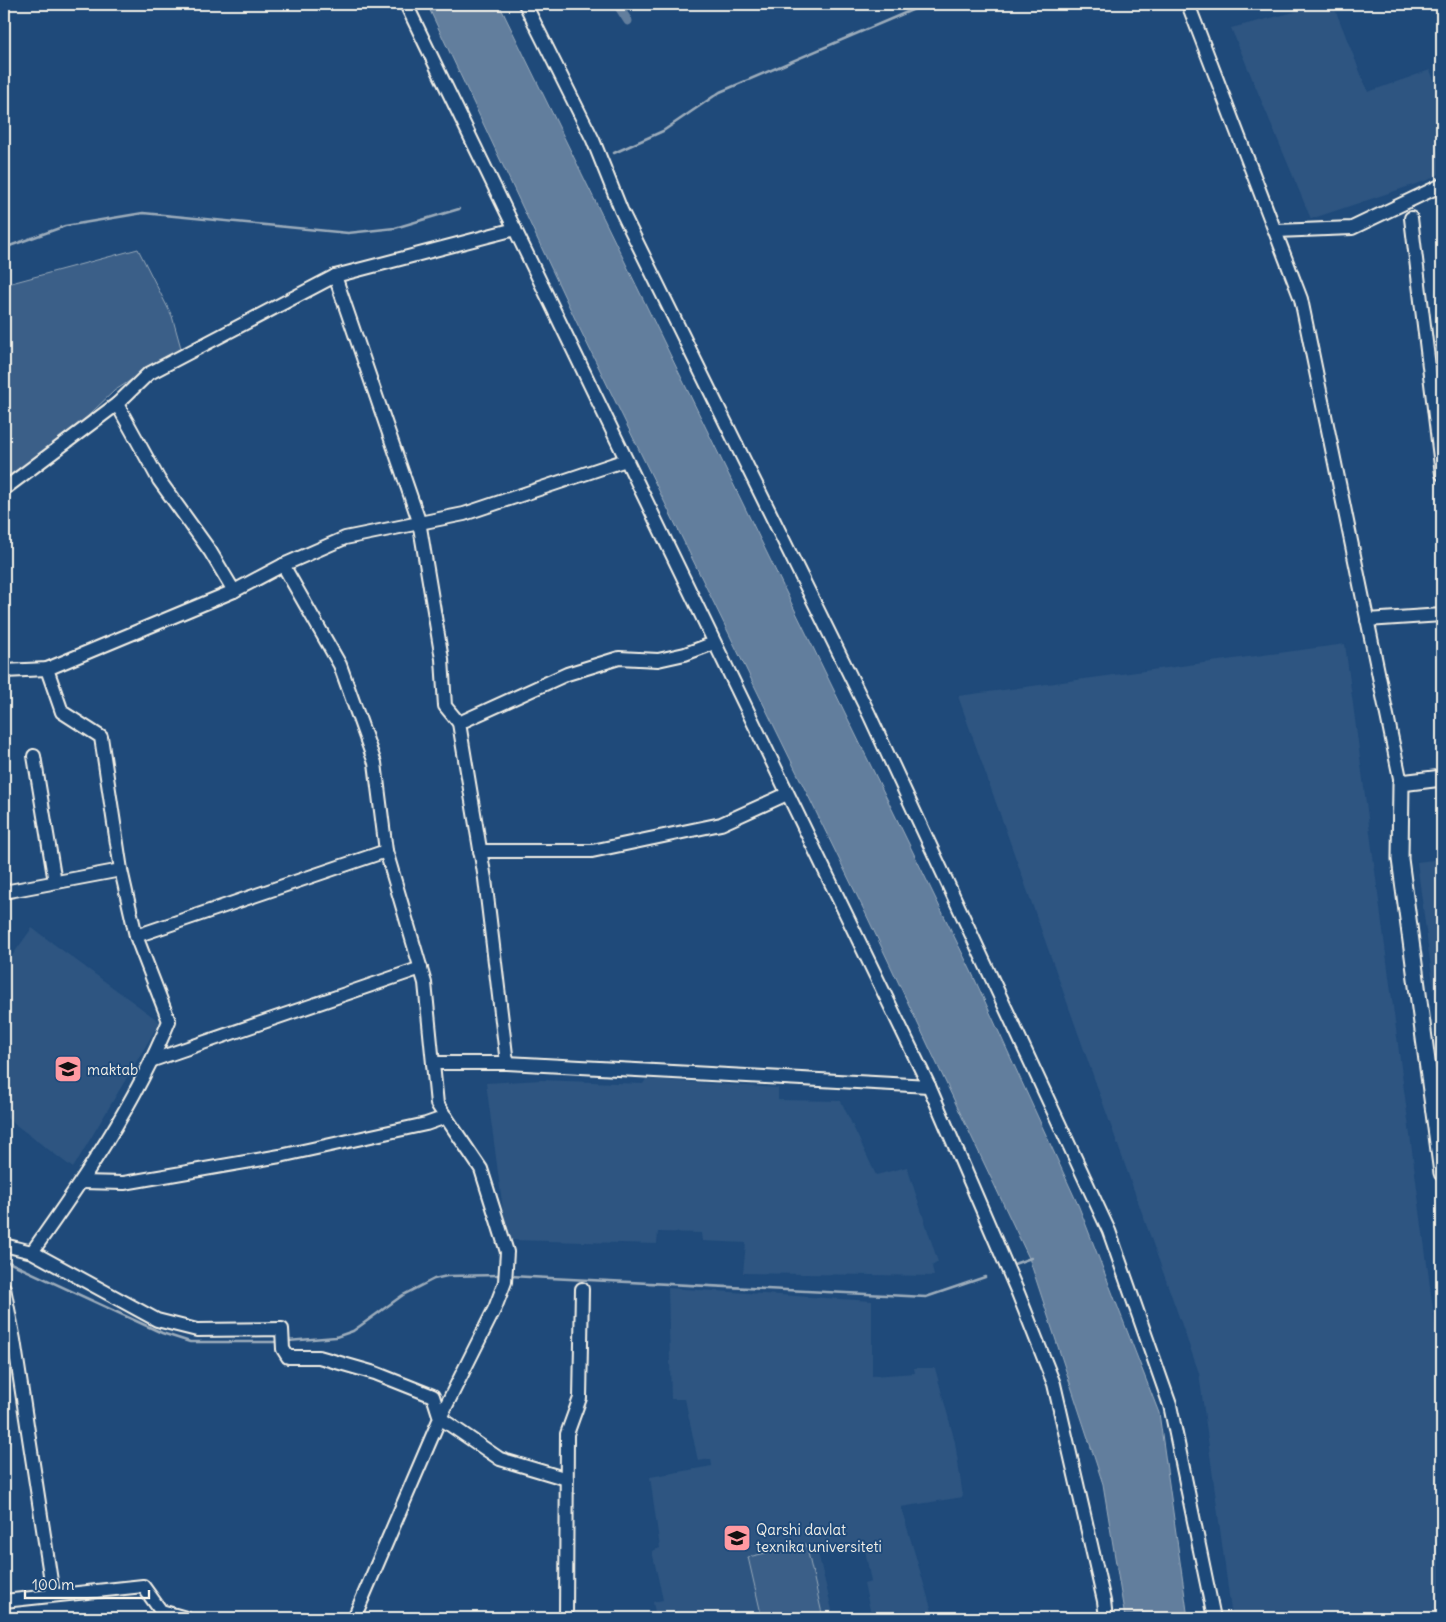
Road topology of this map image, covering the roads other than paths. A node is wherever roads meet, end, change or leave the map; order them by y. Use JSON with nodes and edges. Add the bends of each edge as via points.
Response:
{"nodes":[{"id":1,"x":406,"y":4,"type":"edge"},
{"id":2,"x":525,"y":4,"type":"edge"},
{"id":3,"x":1188,"y":4,"type":"edge"},
{"id":4,"x":1442,"y":186,"type":"edge"},
{"id":5,"x":1411,"y":218,"type":"dead end"},
{"id":6,"x":514,"y":229,"type":"junction"},
{"id":7,"x":1276,"y":231,"type":"junction"},
{"id":8,"x":335,"y":276,"type":"junction"},
{"id":9,"x":117,"y":404,"type":"junction"},
{"id":10,"x":626,"y":460,"type":"junction"},
{"id":11,"x":1442,"y":474,"type":"edge"},
{"id":12,"x":4,"y":490,"type":"edge"},
{"id":13,"x":419,"y":521,"type":"junction"},
{"id":14,"x":283,"y":565,"type":"junction"},
{"id":15,"x":234,"y":591,"type":"junction"},
{"id":16,"x":1442,"y":616,"type":"edge"},
{"id":17,"x":1368,"y":620,"type":"junction"},
{"id":18,"x":714,"y":643,"type":"junction"},
{"id":19,"x":47,"y":669,"type":"junction"},
{"id":20,"x":4,"y":671,"type":"edge"},
{"id":21,"x":459,"y":723,"type":"junction"},
{"id":22,"x":34,"y":756,"type":"dead end"},
{"id":23,"x":1442,"y":778,"type":"edge"},
{"id":24,"x":1401,"y":783,"type":"junction"},
{"id":25,"x":787,"y":794,"type":"junction"},
{"id":26,"x":386,"y":851,"type":"junction"},
{"id":27,"x":480,"y":851,"type":"junction"},
{"id":28,"x":121,"y":870,"type":"junction"},
{"id":29,"x":55,"y":882,"type":"junction"},
{"id":30,"x":4,"y":892,"type":"edge"},
{"id":31,"x":136,"y":936,"type":"junction"},
{"id":32,"x":421,"y":968,"type":"junction"},
{"id":33,"x":153,"y":1060,"type":"junction"},
{"id":34,"x":433,"y":1063,"type":"junction"},
{"id":35,"x":507,"y":1063,"type":"junction"},
{"id":36,"x":929,"y":1086,"type":"junction"},
{"id":37,"x":446,"y":1117,"type":"junction"},
{"id":38,"x":1442,"y":1173,"type":"edge"},
{"id":39,"x":81,"y":1182,"type":"junction"},
{"id":40,"x":4,"y":1244,"type":"edge"},
{"id":41,"x":32,"y":1252,"type":"junction"},
{"id":42,"x":4,"y":1288,"type":"edge"},
{"id":43,"x":582,"y":1289,"type":"dead end"},
{"id":44,"x":440,"y":1418,"type":"junction"},
{"id":45,"x":567,"y":1479,"type":"junction"},
{"id":46,"x":53,"y":1594,"type":"junction"},
{"id":47,"x":4,"y":1601,"type":"edge"},
{"id":48,"x":186,"y":1618,"type":"edge"},
{"id":49,"x":354,"y":1618,"type":"edge"},
{"id":50,"x":566,"y":1618,"type":"edge"},
{"id":51,"x":1106,"y":1618,"type":"edge"},
{"id":52,"x":1214,"y":1618,"type":"edge"}],
"edges":[{"from":1,"to":6,"type":"street"},
{"from":2,"to":52,"type":"street","via":[[593,140],[621,210],[869,714],[1109,1232],[1170,1405]]},
{"from":3,"to":7,"type":"street"},
{"from":4,"to":7,"type":"street","via":[[1352,228]]},
{"from":5,"to":11,"type":"street"},
{"from":6,"to":8,"type":"street"},
{"from":6,"to":10,"type":"street"},
{"from":7,"to":17,"type":"street","via":[[1300,299]]},
{"from":8,"to":9,"type":"street","via":[[148,374]]},
{"from":8,"to":13,"type":"street"},
{"from":9,"to":12,"type":"street"},
{"from":9,"to":15,"type":"street","via":[[159,480],[210,551]]},
{"from":10,"to":13,"type":"street","via":[[464,514]]},
{"from":10,"to":18,"type":"street"},
{"from":13,"to":14,"type":"street","via":[[345,538]]},
{"from":13,"to":21,"type":"street","via":[[442,659],[445,706]]},
{"from":14,"to":15,"type":"street"},
{"from":14,"to":26,"type":"street","via":[[340,665],[375,763]]},
{"from":15,"to":19,"type":"street"},
{"from":16,"to":17,"type":"street"},
{"from":17,"to":24,"type":"street"},
{"from":18,"to":21,"type":"street","via":[[658,660],[619,658],[575,671]]},
{"from":18,"to":25,"type":"street"},
{"from":19,"to":20,"type":"street"},
{"from":19,"to":28,"type":"street","via":[[62,712],[101,737]]},
{"from":21,"to":27,"type":"street"},
{"from":22,"to":29,"type":"street"},
{"from":23,"to":24,"type":"main road"},
{"from":24,"to":38,"type":"main road","via":[[1400,859]]},
{"from":25,"to":27,"type":"street","via":[[720,824],[592,851]]},
{"from":25,"to":36,"type":"street"},
{"from":26,"to":31,"type":"street"},
{"from":26,"to":32,"type":"street"},
{"from":27,"to":35,"type":"street"},
{"from":28,"to":29,"type":"street"},
{"from":28,"to":31,"type":"street"},
{"from":29,"to":30,"type":"street"},
{"from":31,"to":33,"type":"street","via":[[169,1021]]},
{"from":32,"to":33,"type":"street"},
{"from":32,"to":34,"type":"street"},
{"from":33,"to":39,"type":"street"},
{"from":34,"to":35,"type":"street"},
{"from":34,"to":37,"type":"street","via":[[437,1104]]},
{"from":35,"to":36,"type":"street"},
{"from":36,"to":51,"type":"street","via":[[1054,1384]]},
{"from":37,"to":39,"type":"street","via":[[280,1156],[124,1182]]},
{"from":37,"to":44,"type":"street","via":[[481,1170],[507,1252],[505,1282],[495,1308]]},
{"from":39,"to":41,"type":"street"},
{"from":40,"to":41,"type":"street"},
{"from":41,"to":44,"type":"street","via":[[157,1320],[197,1330],[282,1329],[283,1349],[288,1356],[319,1357],[375,1373],[433,1396]]},
{"from":42,"to":46,"type":"street"},
{"from":43,"to":45,"type":"street","via":[[580,1398],[567,1434]]},
{"from":44,"to":45,"type":"street","via":[[500,1459]]},
{"from":44,"to":49,"type":"street"},
{"from":45,"to":50,"type":"street"},
{"from":46,"to":47,"type":"street"},
{"from":46,"to":48,"type":"street","via":[[143,1586],[161,1611]]}]}
